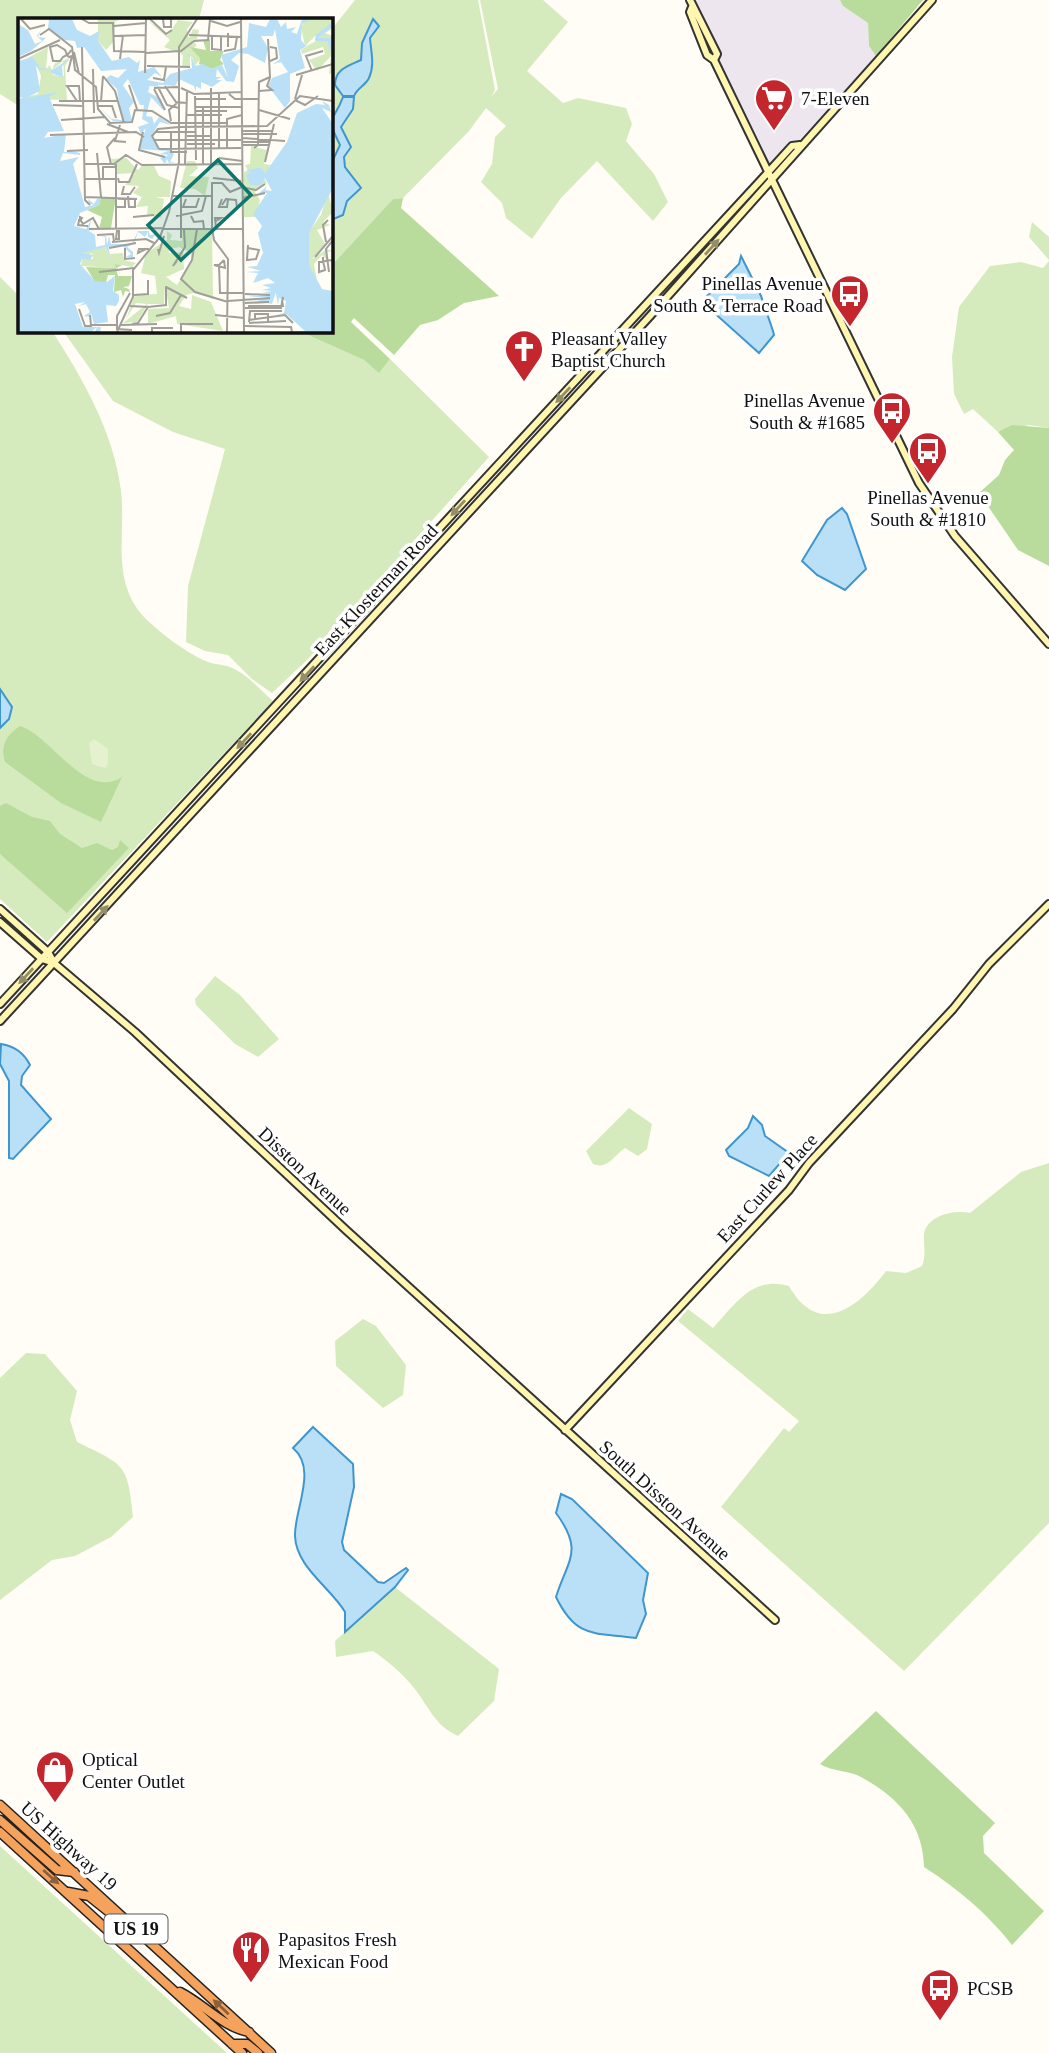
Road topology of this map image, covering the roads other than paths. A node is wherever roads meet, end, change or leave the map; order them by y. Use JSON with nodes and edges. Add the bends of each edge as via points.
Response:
{"nodes":[{"id":1,"x":932,"y":0,"type":"edge"},
{"id":2,"x":691,"y":3,"type":"edge"},
{"id":3,"x":800,"y":145,"type":"junction"},
{"id":4,"x":769,"y":171,"type":"junction"},
{"id":5,"x":773,"y":180,"type":"junction"},
{"id":6,"x":1049,"y":644,"type":"edge"},
{"id":7,"x":1049,"y":904,"type":"edge"},
{"id":8,"x":0,"y":909,"type":"edge"},
{"id":9,"x":0,"y":922,"type":"edge"},
{"id":10,"x":48,"y":952,"type":"junction"},
{"id":11,"x":42,"y":959,"type":"junction"},
{"id":12,"x":54,"y":963,"type":"junction"},
{"id":13,"x":0,"y":1004,"type":"edge"},
{"id":14,"x":0,"y":1021,"type":"edge"},
{"id":15,"x":535,"y":1403,"type":"joint"},
{"id":16,"x":565,"y":1430,"type":"junction"},
{"id":17,"x":775,"y":1620,"type":"dead end"},
{"id":18,"x":0,"y":1805,"type":"edge"},
{"id":19,"x":0,"y":1820,"type":"edge"},
{"id":20,"x":0,"y":1832,"type":"edge"},
{"id":21,"x":74,"y":1872,"type":"junction"},
{"id":22,"x":68,"y":1892,"type":"junction"},
{"id":23,"x":153,"y":1944,"type":"junction"},
{"id":24,"x":171,"y":1988,"type":"junction"},
{"id":25,"x":251,"y":2032,"type":"junction"},
{"id":26,"x":232,"y":2044,"type":"junction"},
{"id":27,"x":242,"y":2053,"type":"edge"},
{"id":28,"x":258,"y":2053,"type":"edge"},
{"id":29,"x":271,"y":2053,"type":"edge"}],
"edges":[{"from":1,"to":3,"type":"main road"},
{"from":2,"to":4,"type":"main road"},
{"from":3,"to":4,"type":"main road","name":"East Klosterman Road","via":[[793,146]]},
{"from":3,"to":5,"type":"main road","name":"East Klosterman Road"},
{"from":4,"to":5,"type":"main road"},
{"from":4,"to":10,"type":"main road","name":"East Klosterman Road","one_way":true},
{"from":5,"to":6,"type":"main road","via":[[919,484],[961,544]]},
{"from":12,"to":5,"type":"main road","name":"East Klosterman Road","one_way":true},
{"from":7,"to":16,"type":"main road","name":"East Curlew Place","via":[[989,964],[789,1190]]},
{"from":8,"to":10,"type":"main road"},
{"from":9,"to":11,"type":"main road"},
{"from":10,"to":11,"type":"main road","name":"East Klosterman Road"},
{"from":10,"to":12,"type":"main road"},
{"from":11,"to":12,"type":"main road"},
{"from":11,"to":13,"type":"main road","name":"East Klosterman Road","one_way":true},
{"from":12,"to":14,"type":"main road","name":"East Klosterman Road"},
{"from":12,"to":15,"type":"main road","name":"Disston Avenue","via":[[170,1064]]},
{"from":15,"to":16,"type":"main road","name":"South Disston Avenue"},
{"from":16,"to":17,"type":"main road","name":"South Disston Avenue"},
{"from":18,"to":21,"type":"highway","name":"US Highway 19","number":"US 19"},
{"from":19,"to":21,"type":"highway","via":[[57,1870]]},
{"from":20,"to":22,"type":"highway","name":"US Highway 19","number":"US 19","one_way":true},
{"from":21,"to":23,"type":"highway","name":"US Highway 19","number":"US 19"},
{"from":22,"to":23,"type":"highway","via":[[89,1896]]},
{"from":22,"to":24,"type":"highway","name":"US Highway 19","number":"US 19"},
{"from":25,"to":23,"type":"highway","name":"US Highway 19","number":"US 19","one_way":true},
{"from":24,"to":25,"type":"highway","via":[[204,2004],[229,2027]]},
{"from":24,"to":26,"type":"highway","name":"US Highway 19","number":"US 19"},
{"from":25,"to":29,"type":"highway","name":"US Highway 19","number":"US 19"},
{"from":26,"to":27,"type":"highway","name":"US Highway 19","number":"US 19"},
{"from":26,"to":28,"type":"highway","via":[[247,2044]]}]}
